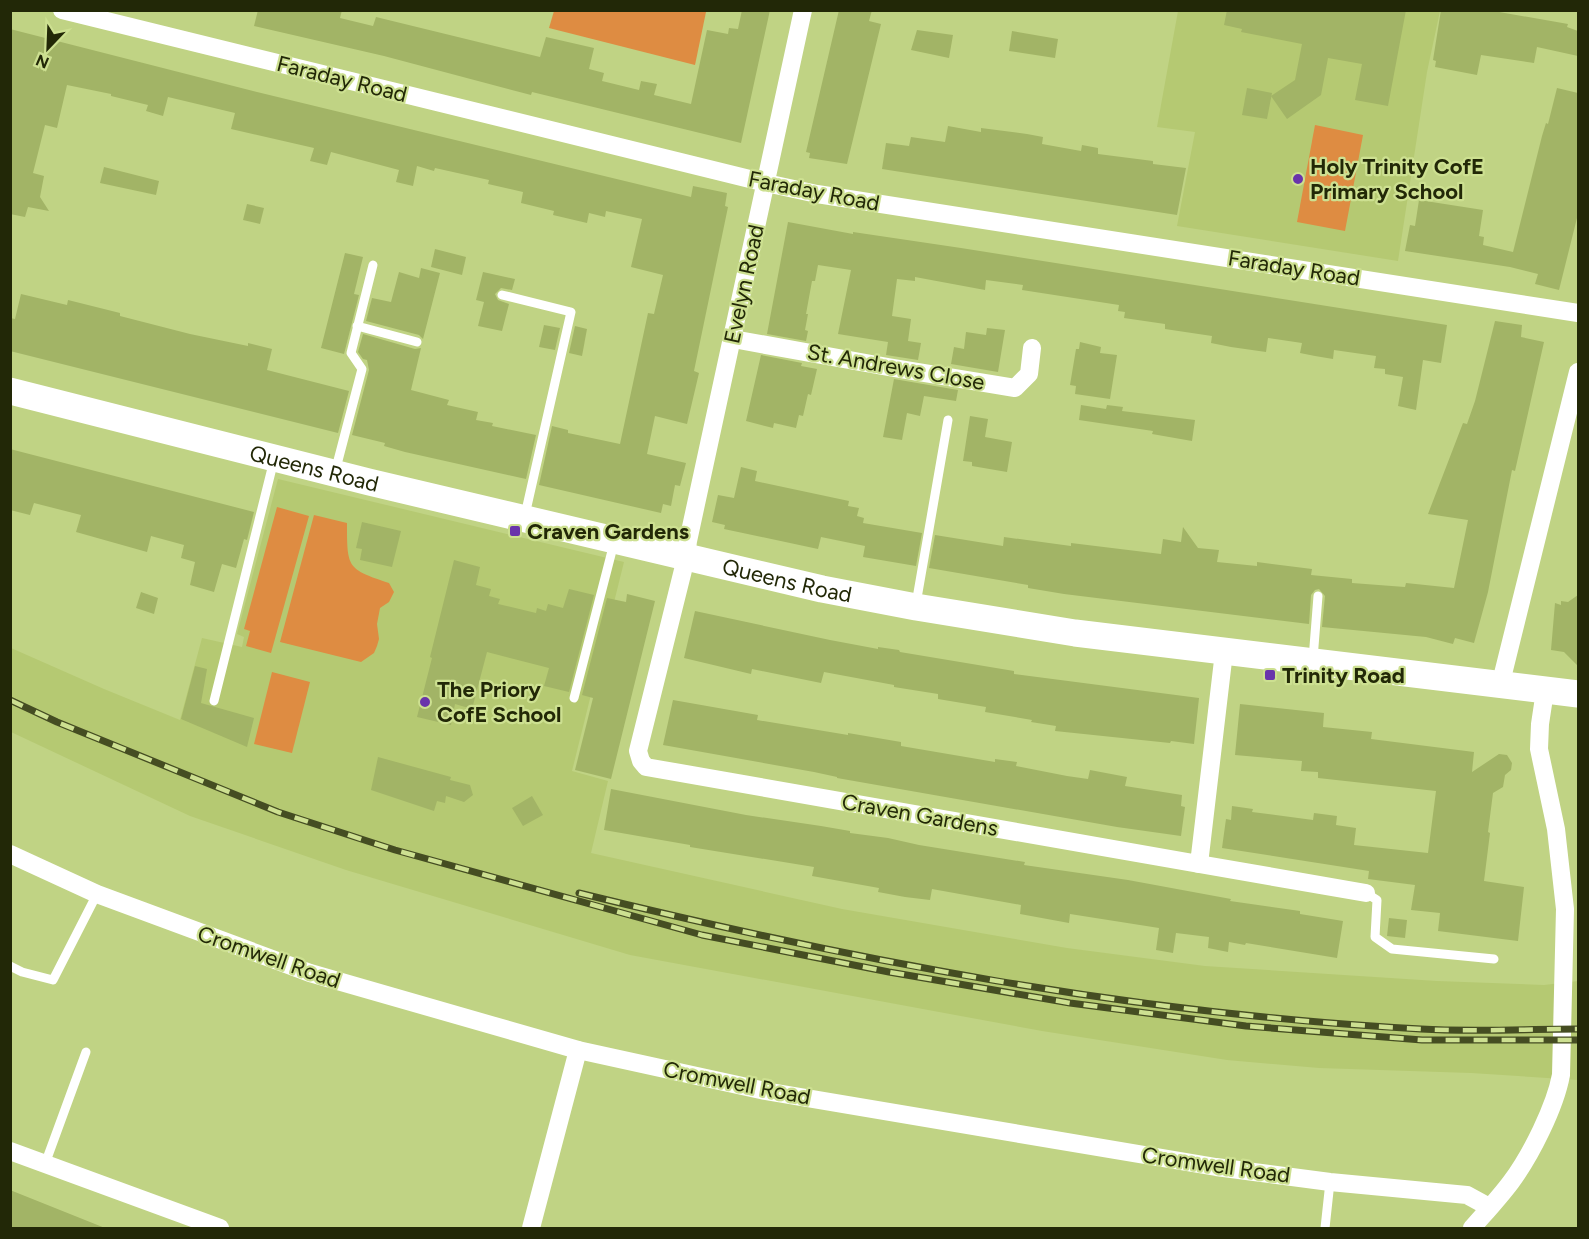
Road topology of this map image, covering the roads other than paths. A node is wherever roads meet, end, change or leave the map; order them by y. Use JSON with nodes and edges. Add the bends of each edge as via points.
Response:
{"nodes":[{"id":1,"x":62,"y":10,"type":"edge"},
{"id":2,"x":803,"y":10,"type":"edge"},
{"id":3,"x":766,"y":183,"type":"junction"},
{"id":4,"x":373,"y":265,"type":"dead end"},
{"id":5,"x":502,"y":295,"type":"dead end"},
{"id":6,"x":1578,"y":313,"type":"edge"},
{"id":7,"x":357,"y":326,"type":"junction"},
{"id":8,"x":732,"y":339,"type":"junction"},
{"id":9,"x":417,"y":342,"type":"dead end"},
{"id":10,"x":1032,"y":348,"type":"dead end"},
{"id":11,"x":1578,"y":372,"type":"edge"},
{"id":12,"x":10,"y":391,"type":"edge"},
{"id":13,"x":948,"y":420,"type":"dead end"},
{"id":14,"x":275,"y":457,"type":"junction"},
{"id":15,"x":334,"y":472,"type":"junction"},
{"id":16,"x":524,"y":519,"type":"junction"},
{"id":17,"x":614,"y":540,"type":"junction"},
{"id":18,"x":686,"y":558,"type":"junction"},
{"id":19,"x":1318,"y":596,"type":"dead end"},
{"id":20,"x":916,"y":607,"type":"junction"},
{"id":21,"x":1224,"y":652,"type":"junction"},
{"id":22,"x":1312,"y":663,"type":"junction"},
{"id":23,"x":1500,"y":686,"type":"junction"},
{"id":24,"x":1545,"y":691,"type":"junction"},
{"id":25,"x":1578,"y":694,"type":"edge"},
{"id":26,"x":574,"y":698,"type":"dead end"},
{"id":27,"x":214,"y":701,"type":"dead end"},
{"id":28,"x":10,"y":854,"type":"edge"},
{"id":29,"x":1198,"y":864,"type":"junction"},
{"id":30,"x":1365,"y":893,"type":"joint"},
{"id":31,"x":97,"y":894,"type":"junction"},
{"id":32,"x":1494,"y":959,"type":"dead end"},
{"id":33,"x":10,"y":966,"type":"edge"},
{"id":34,"x":578,"y":1050,"type":"junction"},
{"id":35,"x":86,"y":1052,"type":"dead end"},
{"id":36,"x":10,"y":1151,"type":"edge"},
{"id":37,"x":45,"y":1164,"type":"junction"},
{"id":38,"x":1330,"y":1182,"type":"junction"},
{"id":39,"x":1489,"y":1207,"type":"junction"},
{"id":40,"x":220,"y":1228,"type":"edge"},
{"id":41,"x":531,"y":1228,"type":"edge"},
{"id":42,"x":1325,"y":1228,"type":"edge"},
{"id":43,"x":1472,"y":1228,"type":"edge"}],
"edges":[{"from":1,"to":3,"type":"street","name":"Faraday Road"},
{"from":2,"to":3,"type":"street","name":"Evelyn Road"},
{"from":3,"to":6,"type":"street","name":"Faraday Road"},
{"from":3,"to":8,"type":"street","name":"Evelyn Road"},
{"from":4,"to":7,"type":"lane"},
{"from":5,"to":16,"type":"lane","via":[[571,312]]},
{"from":7,"to":9,"type":"lane"},
{"from":7,"to":15,"type":"lane","via":[[351,353],[362,369]]},
{"from":8,"to":10,"type":"street","name":"St. Andrews Close","via":[[1015,388],[1029,374]]},
{"from":8,"to":18,"type":"street","name":"Evelyn Road"},
{"from":11,"to":23,"type":"street"},
{"from":12,"to":14,"type":"street","name":"Queens Road"},
{"from":13,"to":20,"type":"lane"},
{"from":14,"to":15,"type":"street","name":"Queens Road"},
{"from":14,"to":27,"type":"lane"},
{"from":15,"to":16,"type":"street","name":"Queens Road"},
{"from":16,"to":17,"type":"street","name":"Queens Road"},
{"from":17,"to":18,"type":"street","name":"Queens Road"},
{"from":17,"to":26,"type":"lane"},
{"from":18,"to":20,"type":"street","name":"Queens Road"},
{"from":18,"to":29,"type":"street","name":"Craven Gardens","via":[[638,751],[646,767]]},
{"from":19,"to":22,"type":"lane"},
{"from":20,"to":21,"type":"street","name":"Queens Road"},
{"from":21,"to":22,"type":"street","name":"Queens Road"},
{"from":21,"to":29,"type":"street"},
{"from":22,"to":23,"type":"street","name":"Queens Road"},
{"from":23,"to":24,"type":"street","name":"Queens Road"},
{"from":24,"to":25,"type":"street","name":"Queens Road"},
{"from":24,"to":39,"type":"street","via":[[1539,749],[1559,851],[1565,909],[1562,1076],[1558,1094],[1527,1156]]},
{"from":28,"to":31,"type":"street","name":"Cromwell Road"},
{"from":29,"to":30,"type":"street"},
{"from":30,"to":32,"type":"lane","via":[[1377,900],[1375,937],[1392,950]]},
{"from":31,"to":33,"type":"lane","via":[[53,980]]},
{"from":31,"to":34,"type":"street","name":"Cromwell Road","via":[[310,973]]},
{"from":34,"to":38,"type":"street","name":"Cromwell Road","via":[[765,1091]]},
{"from":34,"to":41,"type":"street"},
{"from":35,"to":37,"type":"lane"},
{"from":36,"to":37,"type":"street"},
{"from":37,"to":40,"type":"street"},
{"from":38,"to":39,"type":"street","name":"Cromwell Road","via":[[1467,1195]]},
{"from":38,"to":42,"type":"lane"},
{"from":39,"to":43,"type":"street"}]}
